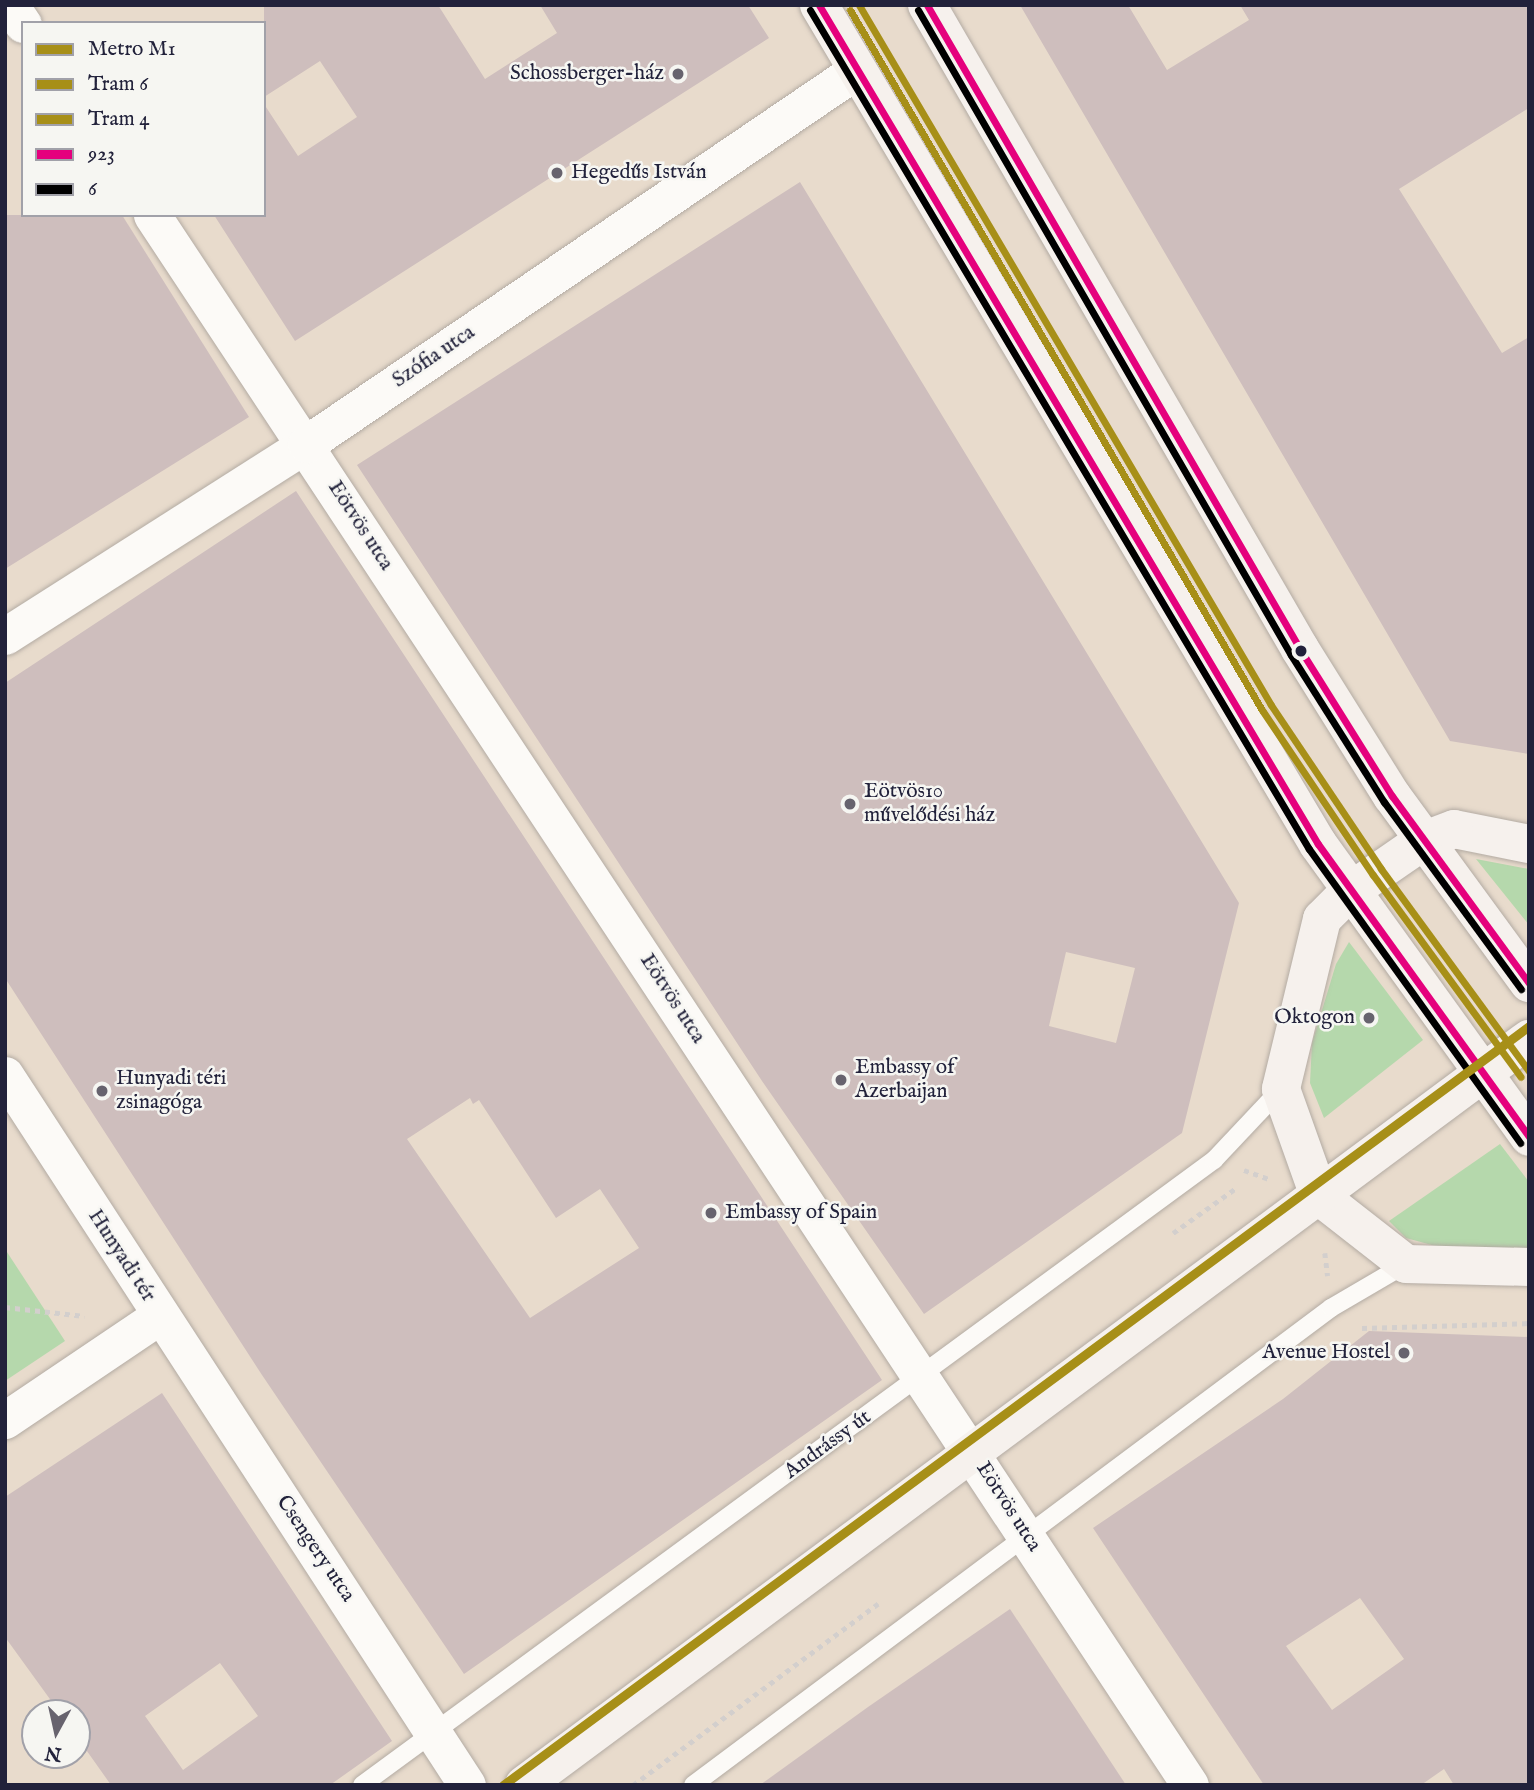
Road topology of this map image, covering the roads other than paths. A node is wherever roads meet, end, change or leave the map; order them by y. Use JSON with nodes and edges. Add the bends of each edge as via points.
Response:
{"nodes":[{"id":1,"x":10,"y":5,"type":"edge"},
{"id":2,"x":818,"y":5,"type":"edge"},
{"id":3,"x":927,"y":5,"type":"edge"},
{"id":4,"x":21,"y":21,"type":"edge"},
{"id":5,"x":857,"y":70,"type":"junction"},
{"id":6,"x":153,"y":217,"type":"edge"},
{"id":7,"x":306,"y":444,"type":"junction"},
{"id":8,"x":5,"y":636,"type":"edge"},
{"id":9,"x":1423,"y":841,"type":"junction"},
{"id":10,"x":1529,"y":844,"type":"edge"},
{"id":11,"x":1349,"y":892,"type":"junction"},
{"id":12,"x":1529,"y":983,"type":"edge"},
{"id":13,"x":1529,"y":1039,"type":"edge"},
{"id":14,"x":1483,"y":1073,"type":"junction"},
{"id":15,"x":5,"y":1074,"type":"edge"},
{"id":16,"x":1280,"y":1089,"type":"junction"},
{"id":17,"x":1529,"y":1137,"type":"edge"},
{"id":18,"x":1319,"y":1196,"type":"junction"},
{"id":19,"x":1406,"y":1264,"type":"junction"},
{"id":20,"x":1529,"y":1267,"type":"edge"},
{"id":21,"x":159,"y":1316,"type":"junction"},
{"id":22,"x":922,"y":1376,"type":"junction"},
{"id":23,"x":5,"y":1420,"type":"edge"},
{"id":24,"x":974,"y":1452,"type":"junction"},
{"id":25,"x":1027,"y":1536,"type":"junction"},
{"id":26,"x":435,"y":1730,"type":"junction"},
{"id":27,"x":362,"y":1785,"type":"edge"},
{"id":28,"x":467,"y":1785,"type":"edge"},
{"id":29,"x":524,"y":1785,"type":"edge"},
{"id":30,"x":693,"y":1785,"type":"edge"},
{"id":31,"x":1189,"y":1785,"type":"edge"}],
"edges":[{"from":1,"to":4,"type":"street"},
{"from":2,"to":5,"type":"main road"},
{"from":3,"to":9,"type":"main road","via":[[1300,649]]},
{"from":5,"to":7,"type":"street","name":"Szófia utca"},
{"from":5,"to":11,"type":"main road"},
{"from":6,"to":7,"type":"street","name":"Eötvös utca"},
{"from":7,"to":8,"type":"street","name":"Szófia utca"},
{"from":7,"to":22,"type":"street","name":"Eötvös utca"},
{"from":9,"to":10,"type":"main road","via":[[1454,829]]},
{"from":9,"to":11,"type":"main road"},
{"from":9,"to":12,"type":"main road"},
{"from":11,"to":14,"type":"main road"},
{"from":11,"to":16,"type":"main road","via":[[1322,919]]},
{"from":13,"to":14,"type":"main road"},
{"from":14,"to":17,"type":"main road"},
{"from":14,"to":18,"type":"main road"},
{"from":15,"to":21,"type":"street","name":"Hunyadi tér"},
{"from":16,"to":18,"type":"main road"},
{"from":16,"to":22,"type":"lane","name":"Andrássy út","via":[[1214,1160]]},
{"from":18,"to":19,"type":"main road"},
{"from":18,"to":24,"type":"main road"},
{"from":19,"to":20,"type":"main road"},
{"from":19,"to":25,"type":"lane","via":[[1331,1308]]},
{"from":21,"to":23,"type":"street","name":"Hunyadi tér"},
{"from":21,"to":26,"type":"street","name":"Csengery utca"},
{"from":22,"to":24,"type":"street","name":"Eötvös utca"},
{"from":22,"to":26,"type":"lane","name":"Andrássy út"},
{"from":24,"to":25,"type":"street","name":"Eötvös utca"},
{"from":24,"to":29,"type":"main road"},
{"from":25,"to":30,"type":"lane"},
{"from":25,"to":31,"type":"street","name":"Eötvös utca"},
{"from":26,"to":27,"type":"lane","name":"Andrássy út"},
{"from":26,"to":28,"type":"street","name":"Csengery utca"}]}
